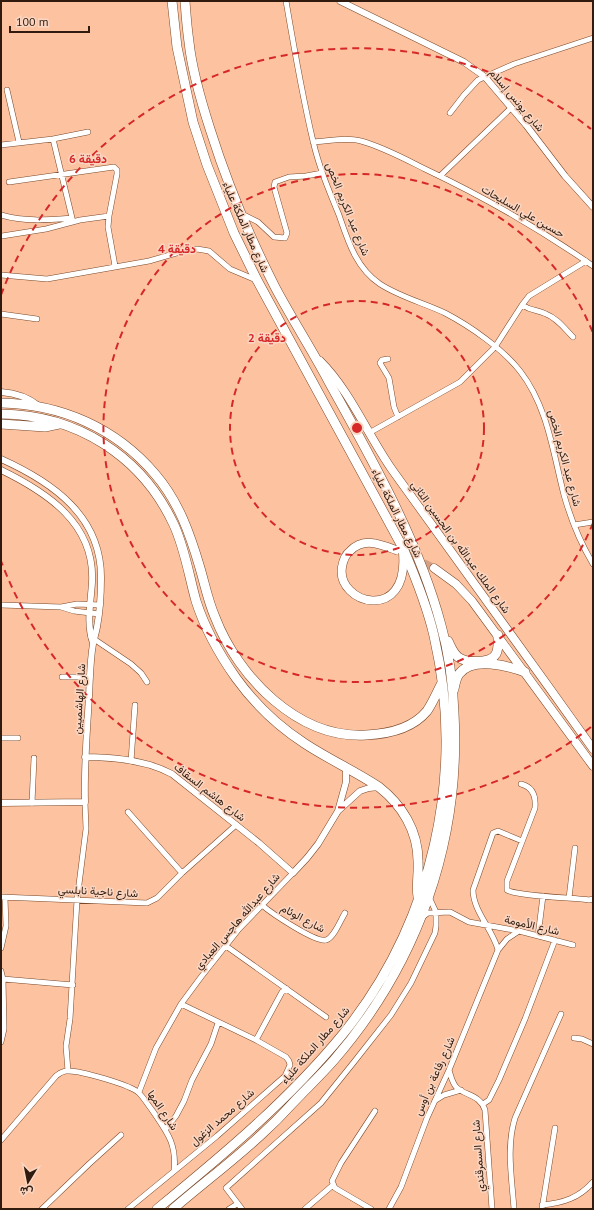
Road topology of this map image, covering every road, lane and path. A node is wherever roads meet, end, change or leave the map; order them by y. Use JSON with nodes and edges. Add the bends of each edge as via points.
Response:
{"nodes":[{"id":1,"x":172,"y":1,"type":"edge"},
{"id":2,"x":185,"y":1,"type":"edge"},
{"id":3,"x":286,"y":1,"type":"edge"},
{"id":4,"x":340,"y":1,"type":"edge"},
{"id":5,"x":593,"y":38,"type":"edge"},
{"id":6,"x":485,"y":76,"type":"junction"},
{"id":7,"x":7,"y":90,"type":"dead end"},
{"id":8,"x":511,"y":108,"type":"junction"},
{"id":9,"x":450,"y":113,"type":"dead end"},
{"id":10,"x":88,"y":132,"type":"dead end"},
{"id":11,"x":53,"y":139,"type":"junction"},
{"id":12,"x":19,"y":142,"type":"junction"},
{"id":13,"x":313,"y":142,"type":"junction"},
{"id":14,"x":1,"y":145,"type":"edge"},
{"id":15,"x":322,"y":173,"type":"junction"},
{"id":16,"x":61,"y":175,"type":"junction"},
{"id":17,"x":440,"y":176,"type":"junction"},
{"id":18,"x":9,"y":182,"type":"dead end"},
{"id":19,"x":593,"y":207,"type":"edge"},
{"id":20,"x":240,"y":212,"type":"junction"},
{"id":21,"x":1,"y":215,"type":"edge"},
{"id":22,"x":109,"y":216,"type":"junction"},
{"id":23,"x":72,"y":220,"type":"junction"},
{"id":24,"x":255,"y":220,"type":"junction"},
{"id":25,"x":246,"y":226,"type":"junction"},
{"id":26,"x":2,"y":236,"type":"dead end"},
{"id":27,"x":586,"y":261,"type":"junction"},
{"id":28,"x":249,"y":264,"type":"junction"},
{"id":29,"x":115,"y":266,"type":"junction"},
{"id":30,"x":593,"y":266,"type":"edge"},
{"id":31,"x":1,"y":275,"type":"edge"},
{"id":32,"x":243,"y":275,"type":"junction"},
{"id":33,"x":257,"y":280,"type":"junction"},
{"id":34,"x":522,"y":305,"type":"junction"},
{"id":35,"x":1,"y":314,"type":"edge"},
{"id":36,"x":37,"y":319,"type":"dead end"},
{"id":37,"x":573,"y":337,"type":"dead end"},
{"id":38,"x":495,"y":347,"type":"junction"},
{"id":39,"x":314,"y":356,"type":"junction"},
{"id":40,"x":388,"y":359,"type":"dead end"},
{"id":41,"x":1,"y":392,"type":"edge"},
{"id":42,"x":1,"y":403,"type":"edge"},
{"id":43,"x":38,"y":406,"type":"junction"},
{"id":44,"x":1,"y":414,"type":"edge"},
{"id":45,"x":398,"y":417,"type":"junction"},
{"id":46,"x":1,"y":424,"type":"edge"},
{"id":47,"x":60,"y":424,"type":"junction"},
{"id":48,"x":369,"y":433,"type":"junction"},
{"id":49,"x":1,"y":459,"type":"edge"},
{"id":50,"x":1,"y":470,"type":"edge"},
{"id":51,"x":179,"y":510,"type":"junction"},
{"id":52,"x":166,"y":511,"type":"junction"},
{"id":53,"x":593,"y":522,"type":"edge"},
{"id":54,"x":574,"y":525,"type":"junction"},
{"id":55,"x":399,"y":549,"type":"junction"},
{"id":56,"x":593,"y":564,"type":"edge"},
{"id":57,"x":434,"y":568,"type":"tunnel mouth"},
{"id":58,"x":90,"y":604,"type":"junction"},
{"id":59,"x":1,"y":605,"type":"edge"},
{"id":60,"x":100,"y":605,"type":"junction"},
{"id":61,"x":61,"y":607,"type":"junction"},
{"id":62,"x":89,"y":613,"type":"junction"},
{"id":63,"x":99,"y":614,"type":"junction"},
{"id":64,"x":442,"y":626,"type":"junction"},
{"id":65,"x":498,"y":635,"type":"junction"},
{"id":66,"x":93,"y":639,"type":"junction"},
{"id":67,"x":525,"y":672,"type":"junction"},
{"id":68,"x":62,"y":677,"type":"dead end"},
{"id":69,"x":90,"y":677,"type":"junction"},
{"id":70,"x":147,"y":682,"type":"dead end"},
{"id":71,"x":442,"y":682,"type":"junction"},
{"id":72,"x":453,"y":692,"type":"junction"},
{"id":73,"x":135,"y":705,"type":"dead end"},
{"id":74,"x":1,"y":738,"type":"edge"},
{"id":75,"x":18,"y":738,"type":"dead end"},
{"id":76,"x":593,"y":749,"type":"edge"},
{"id":77,"x":85,"y":757,"type":"junction"},
{"id":78,"x":34,"y":758,"type":"dead end"},
{"id":79,"x":131,"y":761,"type":"junction"},
{"id":80,"x":593,"y":766,"type":"edge"},
{"id":81,"x":346,"y":768,"type":"junction"},
{"id":82,"x":521,"y":784,"type":"dead end"},
{"id":83,"x":379,"y":787,"type":"junction"},
{"id":84,"x":85,"y":802,"type":"junction"},
{"id":85,"x":1,"y":803,"type":"edge"},
{"id":86,"x":32,"y":803,"type":"junction"},
{"id":87,"x":338,"y":811,"type":"junction"},
{"id":88,"x":128,"y":812,"type":"dead end"},
{"id":89,"x":236,"y":825,"type":"junction"},
{"id":90,"x":522,"y":841,"type":"junction"},
{"id":91,"x":574,"y":848,"type":"dead end"},
{"id":92,"x":182,"y":873,"type":"junction"},
{"id":93,"x":293,"y":873,"type":"junction"},
{"id":94,"x":429,"y":896,"type":"junction"},
{"id":95,"x":543,"y":896,"type":"junction"},
{"id":96,"x":3,"y":898,"type":"edge"},
{"id":97,"x":569,"y":898,"type":"junction"},
{"id":98,"x":593,"y":899,"type":"edge"},
{"id":99,"x":77,"y":900,"type":"junction"},
{"id":100,"x":418,"y":900,"type":"junction"},
{"id":101,"x":262,"y":905,"type":"junction"},
{"id":102,"x":436,"y":912,"type":"junction"},
{"id":103,"x":345,"y":913,"type":"dead end"},
{"id":104,"x":420,"y":919,"type":"junction"},
{"id":105,"x":487,"y":925,"type":"junction"},
{"id":106,"x":519,"y":931,"type":"junction"},
{"id":107,"x":538,"y":936,"type":"junction"},
{"id":108,"x":555,"y":940,"type":"junction"},
{"id":109,"x":573,"y":945,"type":"dead end"},
{"id":110,"x":226,"y":946,"type":"junction"},
{"id":111,"x":1,"y":948,"type":"edge"},
{"id":112,"x":498,"y":950,"type":"junction"},
{"id":113,"x":1,"y":971,"type":"edge"},
{"id":114,"x":3,"y":979,"type":"junction"},
{"id":115,"x":72,"y":985,"type":"junction"},
{"id":116,"x":287,"y":989,"type":"junction"},
{"id":117,"x":181,"y":1004,"type":"junction"},
{"id":118,"x":561,"y":1014,"type":"dead end"},
{"id":119,"x":326,"y":1017,"type":"dead end"},
{"id":120,"x":218,"y":1023,"type":"junction"},
{"id":121,"x":574,"y":1038,"type":"dead end"},
{"id":122,"x":256,"y":1040,"type":"junction"},
{"id":123,"x":1,"y":1042,"type":"edge"},
{"id":124,"x":593,"y":1044,"type":"edge"},
{"id":125,"x":449,"y":1070,"type":"junction"},
{"id":126,"x":68,"y":1071,"type":"junction"},
{"id":127,"x":461,"y":1090,"type":"junction"},
{"id":128,"x":139,"y":1092,"type":"junction"},
{"id":129,"x":435,"y":1100,"type":"junction"},
{"id":130,"x":483,"y":1104,"type":"junction"},
{"id":131,"x":375,"y":1111,"type":"dead end"},
{"id":132,"x":555,"y":1128,"type":"dead end"},
{"id":133,"x":165,"y":1130,"type":"junction"},
{"id":134,"x":121,"y":1135,"type":"dead end"},
{"id":135,"x":1,"y":1140,"type":"edge"},
{"id":136,"x":174,"y":1171,"type":"junction"},
{"id":137,"x":593,"y":1182,"type":"edge"},
{"id":138,"x":333,"y":1185,"type":"junction"},
{"id":139,"x":237,"y":1204,"type":"junction"},
{"id":140,"x":542,"y":1207,"type":"edge"},
{"id":141,"x":42,"y":1209,"type":"edge"},
{"id":142,"x":128,"y":1209,"type":"edge"},
{"id":143,"x":157,"y":1209,"type":"edge"},
{"id":144,"x":173,"y":1209,"type":"edge"},
{"id":145,"x":229,"y":1209,"type":"edge"},
{"id":146,"x":242,"y":1209,"type":"edge"},
{"id":147,"x":305,"y":1209,"type":"edge"},
{"id":148,"x":371,"y":1209,"type":"edge"},
{"id":149,"x":388,"y":1209,"type":"edge"},
{"id":150,"x":492,"y":1209,"type":"edge"},
{"id":151,"x":514,"y":1209,"type":"edge"}],
"edges":[{"from":1,"to":28,"type":"highway","name":"شارع مطار الملكة علياء","via":[[177,47],[197,136],[222,204]]},
{"from":2,"to":20,"type":"highway","name":"شارع مطار الملكة علياء","via":[[189,44],[204,111]]},
{"from":3,"to":13,"type":"street","name":"شارع عبد الكريم الخص"},
{"from":4,"to":6,"type":"street","name":"شارع يونس إسلام","via":[[464,62]]},
{"from":5,"to":6,"type":"street"},
{"from":6,"to":8,"type":"street","name":"شارع يونس إسلام"},
{"from":6,"to":9,"type":"street","via":[[473,84]]},
{"from":7,"to":12,"type":"street"},
{"from":8,"to":17,"type":"street"},
{"from":8,"to":19,"type":"street","name":"شارع يونس إسلام"},
{"from":10,"to":11,"type":"street"},
{"from":11,"to":12,"type":"street"},
{"from":11,"to":16,"type":"street"},
{"from":12,"to":14,"type":"street"},
{"from":13,"to":15,"type":"street","name":"شارع عبد الكريم الخص"},
{"from":13,"to":17,"type":"street","name":"حسين علي السليحات","via":[[349,139],[362,141]]},
{"from":15,"to":24,"type":"street","via":[[289,176],[275,182],[287,233],[285,238],[274,237]]},
{"from":15,"to":38,"type":"street","name":"شارع عبد الكريم الخص","via":[[357,260],[368,274],[394,292],[445,314]]},
{"from":16,"to":18,"type":"street"},
{"from":16,"to":22,"type":"street","via":[[116,168]]},
{"from":16,"to":23,"type":"street"},
{"from":17,"to":27,"type":"street","name":"حسين علي السليحات","via":[[540,230]]},
{"from":20,"to":24,"type":"street"},
{"from":20,"to":25,"type":"highway","name":"شارع مطار الملكة علياء"},
{"from":21,"to":23,"type":"street","via":[[16,219]]},
{"from":22,"to":23,"type":"street"},
{"from":22,"to":29,"type":"street","via":[[108,227]]},
{"from":23,"to":26,"type":"street","via":[[46,229]]},
{"from":24,"to":25,"type":"street"},
{"from":25,"to":39,"type":"highway","name":"شارع مطار الملكة علياء","via":[[276,288]]},
{"from":27,"to":30,"type":"street","name":"حسين علي السليحات"},
{"from":27,"to":34,"type":"street","via":[[533,294]]},
{"from":28,"to":32,"type":"street"},
{"from":28,"to":33,"type":"highway","name":"شارع مطار الملكة علياء"},
{"from":29,"to":31,"type":"street","via":[[47,279]]},
{"from":29,"to":32,"type":"street","via":[[202,249]]},
{"from":32,"to":33,"type":"street"},
{"from":33,"to":55,"type":"highway","name":"شارع مطار الملكة علياء"},
{"from":34,"to":37,"type":"street","via":[[529,310],[550,316]]},
{"from":34,"to":38,"type":"street"},
{"from":35,"to":36,"type":"street"},
{"from":38,"to":45,"type":"street","via":[[458,384]]},
{"from":38,"to":54,"type":"street","name":"شارع عبد الكريم الخص","via":[[520,371],[539,404]]},
{"from":39,"to":48,"type":"highway","name":"شارع الملك عبدالله بن الحسين الثاني","via":[[327,368],[343,390]]},
{"from":39,"to":64,"type":"highway","name":"شارع مطار الملكة علياء","via":[[404,524]]},
{"from":40,"to":45,"type":"street","via":[[380,363],[389,378]]},
{"from":41,"to":43,"type":"street","via":[[21,396]]},
{"from":42,"to":43,"type":"highway"},
{"from":43,"to":51,"type":"highway","via":[[87,421],[122,443],[156,475]]},
{"from":44,"to":47,"type":"highway","via":[[23,415]]},
{"from":45,"to":48,"type":"street"},
{"from":46,"to":47,"type":"highway","via":[[45,427]]},
{"from":47,"to":52,"type":"highway","via":[[92,436],[127,460],[151,486]]},
{"from":48,"to":76,"type":"highway","name":"شارع الملك عبدالله بن الحسين الثاني","via":[[392,470]]},
{"from":49,"to":60,"type":"street","name":"شارع الهاشميين","via":[[53,488],[85,521],[100,557]]},
{"from":50,"to":58,"type":"street","name":"شارع الهاشميين","via":[[46,496],[79,528],[91,561]]},
{"from":51,"to":52,"type":"highway"},
{"from":51,"to":71,"type":"highway","via":[[194,549],[210,606],[224,638],[241,665],[283,708],[314,726],[334,732],[353,736],[380,734],[402,728],[422,716]]},
{"from":52,"to":81,"type":"highway","via":[[179,540],[207,629],[235,676],[261,707],[288,731]]},
{"from":53,"to":54,"type":"street"},
{"from":54,"to":56,"type":"street","name":"شارع عبد الكريم الخص"},
{"from":55,"to":55,"type":"highway","via":[[404,562],[403,576],[391,595],[379,600],[365,600],[346,586],[341,568],[346,555],[354,547],[374,542]]},
{"from":55,"to":71,"type":"highway","name":"شارع مطار الملكة علياء","via":[[419,586],[434,635]]},
{"from":57,"to":65,"type":"highway","name":"شارع الملك عبدالله بن الحسين الثاني","via":[[467,595]]},
{"from":58,"to":60,"type":"street"},
{"from":58,"to":61,"type":"street"},
{"from":58,"to":62,"type":"street","name":"شارع الهاشميين"},
{"from":59,"to":61,"type":"street"},
{"from":60,"to":63,"type":"street","name":"شارع الهاشميين"},
{"from":61,"to":62,"type":"street"},
{"from":62,"to":63,"type":"street"},
{"from":62,"to":66,"type":"street","name":"شارع الهاشميين"},
{"from":63,"to":66,"type":"street","name":"شارع الهاشميين"},
{"from":64,"to":65,"type":"highway","via":[[454,652],[468,660],[484,660],[494,656]]},
{"from":64,"to":72,"type":"highway","name":"شارع مطار الملكة علياء"},
{"from":65,"to":67,"type":"highway","name":"شارع الملك عبدالله بن الحسين الثاني"},
{"from":66,"to":69,"type":"street","name":"شارع الهاشميين"},
{"from":66,"to":70,"type":"street","via":[[131,664]]},
{"from":67,"to":72,"type":"highway","via":[[501,665],[482,664],[470,667],[459,674]]},
{"from":67,"to":80,"type":"highway","name":"شارع الملك عبدالله بن الحسين الثاني"},
{"from":68,"to":69,"type":"street"},
{"from":69,"to":77,"type":"street","name":"شارع الهاشميين"},
{"from":71,"to":100,"type":"highway","name":"شارع مطار الملكة علياء","via":[[446,729],[443,795],[434,850]]},
{"from":72,"to":94,"type":"highway","name":"شارع مطار الملكة علياء","via":[[455,751],[452,799],[444,843]]},
{"from":73,"to":79,"type":"street"},
{"from":74,"to":75,"type":"street"},
{"from":77,"to":79,"type":"street","name":"شارع هاشم السقاف"},
{"from":77,"to":84,"type":"street"},
{"from":78,"to":86,"type":"street"},
{"from":79,"to":89,"type":"street","name":"شارع هاشم السقاف","via":[[155,766],[172,774]]},
{"from":81,"to":83,"type":"highway"},
{"from":81,"to":87,"type":"street","name":"شارع عبدالله هاجس العبادي","via":[[346,782]]},
{"from":82,"to":90,"type":"street","via":[[531,789],[535,803]]},
{"from":83,"to":87,"type":"street","name":"شارع عبدالله هاجس العبادي","via":[[360,791]]},
{"from":83,"to":100,"type":"highway","via":[[400,808],[414,834],[418,861]]},
{"from":84,"to":86,"type":"street"},
{"from":84,"to":99,"type":"street","via":[[86,830]]},
{"from":85,"to":86,"type":"street"},
{"from":87,"to":93,"type":"street","name":"شارع عبدالله هاجس العبادي","via":[[318,844]]},
{"from":88,"to":92,"type":"street"},
{"from":89,"to":92,"type":"street","name":"شارع ناجية نابلسي"},
{"from":89,"to":93,"type":"street","name":"شارع هاشم السقاف"},
{"from":90,"to":95,"type":"street","via":[[506,888],[512,892]]},
{"from":90,"to":105,"type":"street","via":[[498,831],[492,835],[473,890]]},
{"from":91,"to":97,"type":"street"},
{"from":92,"to":99,"type":"street","name":"شارع ناجية نابلسي","via":[[157,898],[147,903]]},
{"from":93,"to":101,"type":"street","name":"شارع عبدالله هاجس العبادي"},
{"from":94,"to":102,"type":"street"},
{"from":94,"to":104,"type":"highway","name":"شارع مطار الملكة علياء"},
{"from":95,"to":97,"type":"street"},
{"from":95,"to":107,"type":"street"},
{"from":96,"to":99,"type":"street","name":"شارع ناجية نابلسي"},
{"from":96,"to":111,"type":"street","via":[[6,926]]},
{"from":97,"to":98,"type":"street"},
{"from":99,"to":115,"type":"street"},
{"from":100,"to":143,"type":"highway","name":"شارع مطار الملكة علياء","via":[[392,959],[342,1035],[263,1119]]},
{"from":101,"to":103,"type":"street","name":"شارع الوئام","via":[[289,924],[323,940],[330,938]]},
{"from":101,"to":110,"type":"street","name":"شارع عبدالله هاجس العبادي"},
{"from":102,"to":104,"type":"street","via":[[428,913]]},
{"from":102,"to":105,"type":"street","name":"شارع الأمومة","via":[[450,912],[469,922]]},
{"from":102,"to":139,"type":"street","via":[[433,938],[411,983],[391,1015],[321,1103],[226,1188]]},
{"from":104,"to":144,"type":"highway","name":"شارع مطار الملكة علياء","via":[[386,989],[336,1058],[263,1134]]},
{"from":105,"to":106,"type":"street","name":"شارع الأمومة"},
{"from":105,"to":112,"type":"street"},
{"from":106,"to":107,"type":"street","name":"شارع الأمومة"},
{"from":106,"to":112,"type":"street","name":"شارع رفاعة بن أوس","via":[[507,939]]},
{"from":107,"to":108,"type":"street","name":"شارع الأمومة"},
{"from":108,"to":109,"type":"street","name":"شارع الأمومة"},
{"from":108,"to":130,"type":"street","via":[[499,1080],[489,1100]]},
{"from":110,"to":116,"type":"street"},
{"from":110,"to":117,"type":"street","name":"شارع عبدالله هاجس العبادي","via":[[200,976]]},
{"from":112,"to":125,"type":"street","name":"شارع رفاعة بن أوس"},
{"from":113,"to":114,"type":"street"},
{"from":114,"to":115,"type":"street"},
{"from":114,"to":123,"type":"street","via":[[4,1029]]},
{"from":115,"to":126,"type":"street","via":[[66,1046]]},
{"from":116,"to":119,"type":"street"},
{"from":116,"to":122,"type":"street","via":[[282,992]]},
{"from":117,"to":120,"type":"street","name":"شارع محمد الزغول"},
{"from":117,"to":128,"type":"street","name":"شارع عبدالله هاجس العبادي","via":[[156,1048]]},
{"from":118,"to":151,"type":"street","via":[[515,1118],[511,1133]]},
{"from":120,"to":122,"type":"street","name":"شارع محمد الزغول"},
{"from":120,"to":133,"type":"street","via":[[184,1101]]},
{"from":121,"to":124,"type":"street","via":[[582,1038]]},
{"from":122,"to":136,"type":"street","name":"شارع محمد الزغول","via":[[288,1059],[290,1065],[287,1073]]},
{"from":125,"to":127,"type":"street","name":"شارع السمرقندي","via":[[454,1083]]},
{"from":125,"to":129,"type":"street","name":"شارع رفاعة بن أوس"},
{"from":126,"to":128,"type":"street","name":"شارع المها","via":[[92,1075]]},
{"from":126,"to":135,"type":"street","name":"شارع المها","via":[[61,1073],[51,1082]]},
{"from":127,"to":129,"type":"street"},
{"from":127,"to":130,"type":"street","name":"شارع السمرقندي","via":[[476,1097]]},
{"from":128,"to":133,"type":"street","name":"شارع المها"},
{"from":129,"to":149,"type":"street","name":"شارع رفاعة بن أوس","via":[[401,1186]]},
{"from":130,"to":150,"type":"street","name":"شارع السمرقندي","via":[[487,1124]]},
{"from":131,"to":138,"type":"street","via":[[333,1176]]},
{"from":132,"to":140,"type":"street"},
{"from":133,"to":136,"type":"street","name":"شارع المها","via":[[173,1144]]},
{"from":134,"to":141,"type":"street"},
{"from":136,"to":142,"type":"street","name":"شارع محمد الزغول"},
{"from":137,"to":140,"type":"street","via":[[578,1196]]},
{"from":138,"to":147,"type":"street"},
{"from":138,"to":148,"type":"street"},
{"from":139,"to":145,"type":"street"},
{"from":139,"to":146,"type":"street"}]}
